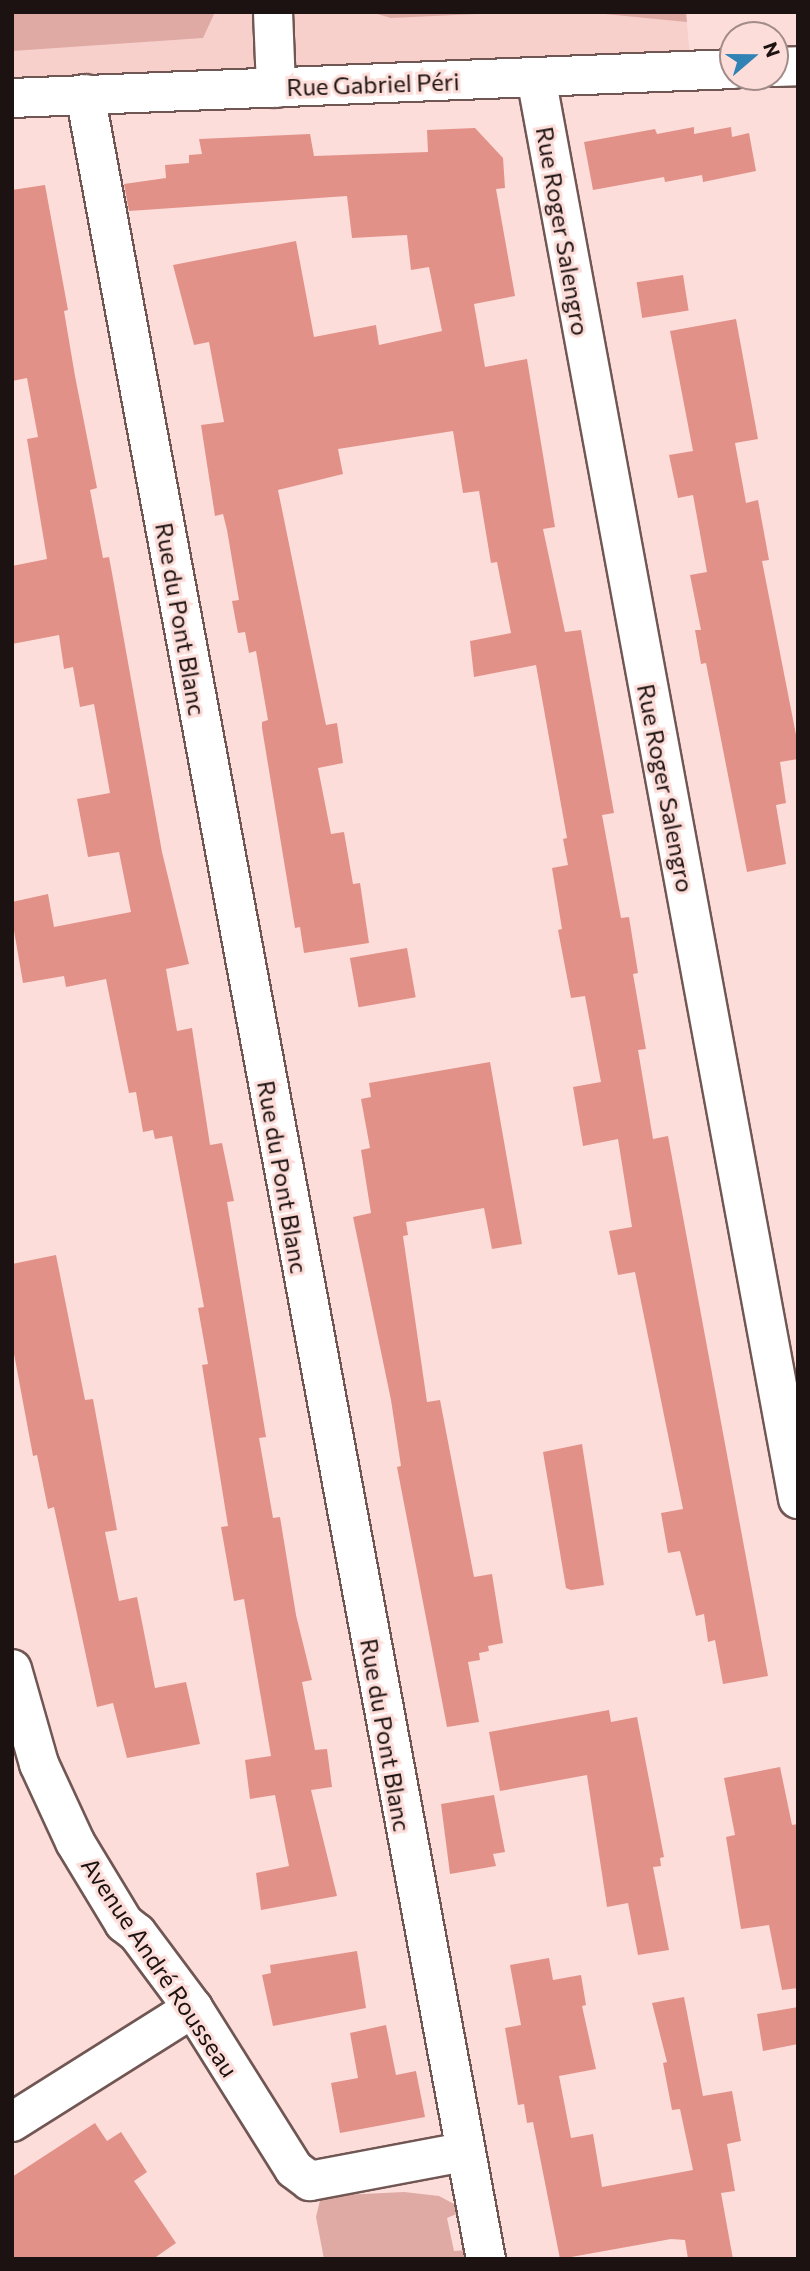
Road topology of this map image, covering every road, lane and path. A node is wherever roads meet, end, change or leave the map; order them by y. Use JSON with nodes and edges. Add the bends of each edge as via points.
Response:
{"nodes":[{"id":1,"x":273,"y":12,"type":"edge"},
{"id":2,"x":719,"y":70,"type":"edge"},
{"id":3,"x":537,"y":77,"type":"junction"},
{"id":4,"x":276,"y":88,"type":"junction"},
{"id":5,"x":85,"y":94,"type":"junction"},
{"id":6,"x":12,"y":98,"type":"edge"},
{"id":7,"x":798,"y":1499,"type":"edge"},
{"id":8,"x":12,"y":1669,"type":"edge"},
{"id":9,"x":193,"y":2008,"type":"junction"},
{"id":10,"x":12,"y":2122,"type":"edge"},
{"id":11,"x":463,"y":2152,"type":"junction"},
{"id":12,"x":485,"y":2259,"type":"edge"}],
"edges":[{"from":1,"to":4,"type":"street"},
{"from":2,"to":3,"type":"street","name":"Rue Gabriel Péri"},
{"from":3,"to":4,"type":"street","name":"Rue Gabriel Péri"},
{"from":3,"to":7,"type":"street","name":"Rue Roger Salengro"},
{"from":4,"to":5,"type":"street","name":"Rue Gabriel Péri"},
{"from":5,"to":6,"type":"street","name":"Rue Gabriel Péri"},
{"from":5,"to":11,"type":"street","name":"Rue du Pont Blanc"},
{"from":8,"to":9,"type":"street","name":"Avenue André Rousseau","via":[[39,1764],[75,1842],[124,1923],[137,1933]]},
{"from":9,"to":10,"type":"street"},
{"from":9,"to":11,"type":"street","name":"Avenue André Rousseau","via":[[281,2154],[310,2181]]},
{"from":11,"to":12,"type":"street","name":"Rue du Pont Blanc"}]}
